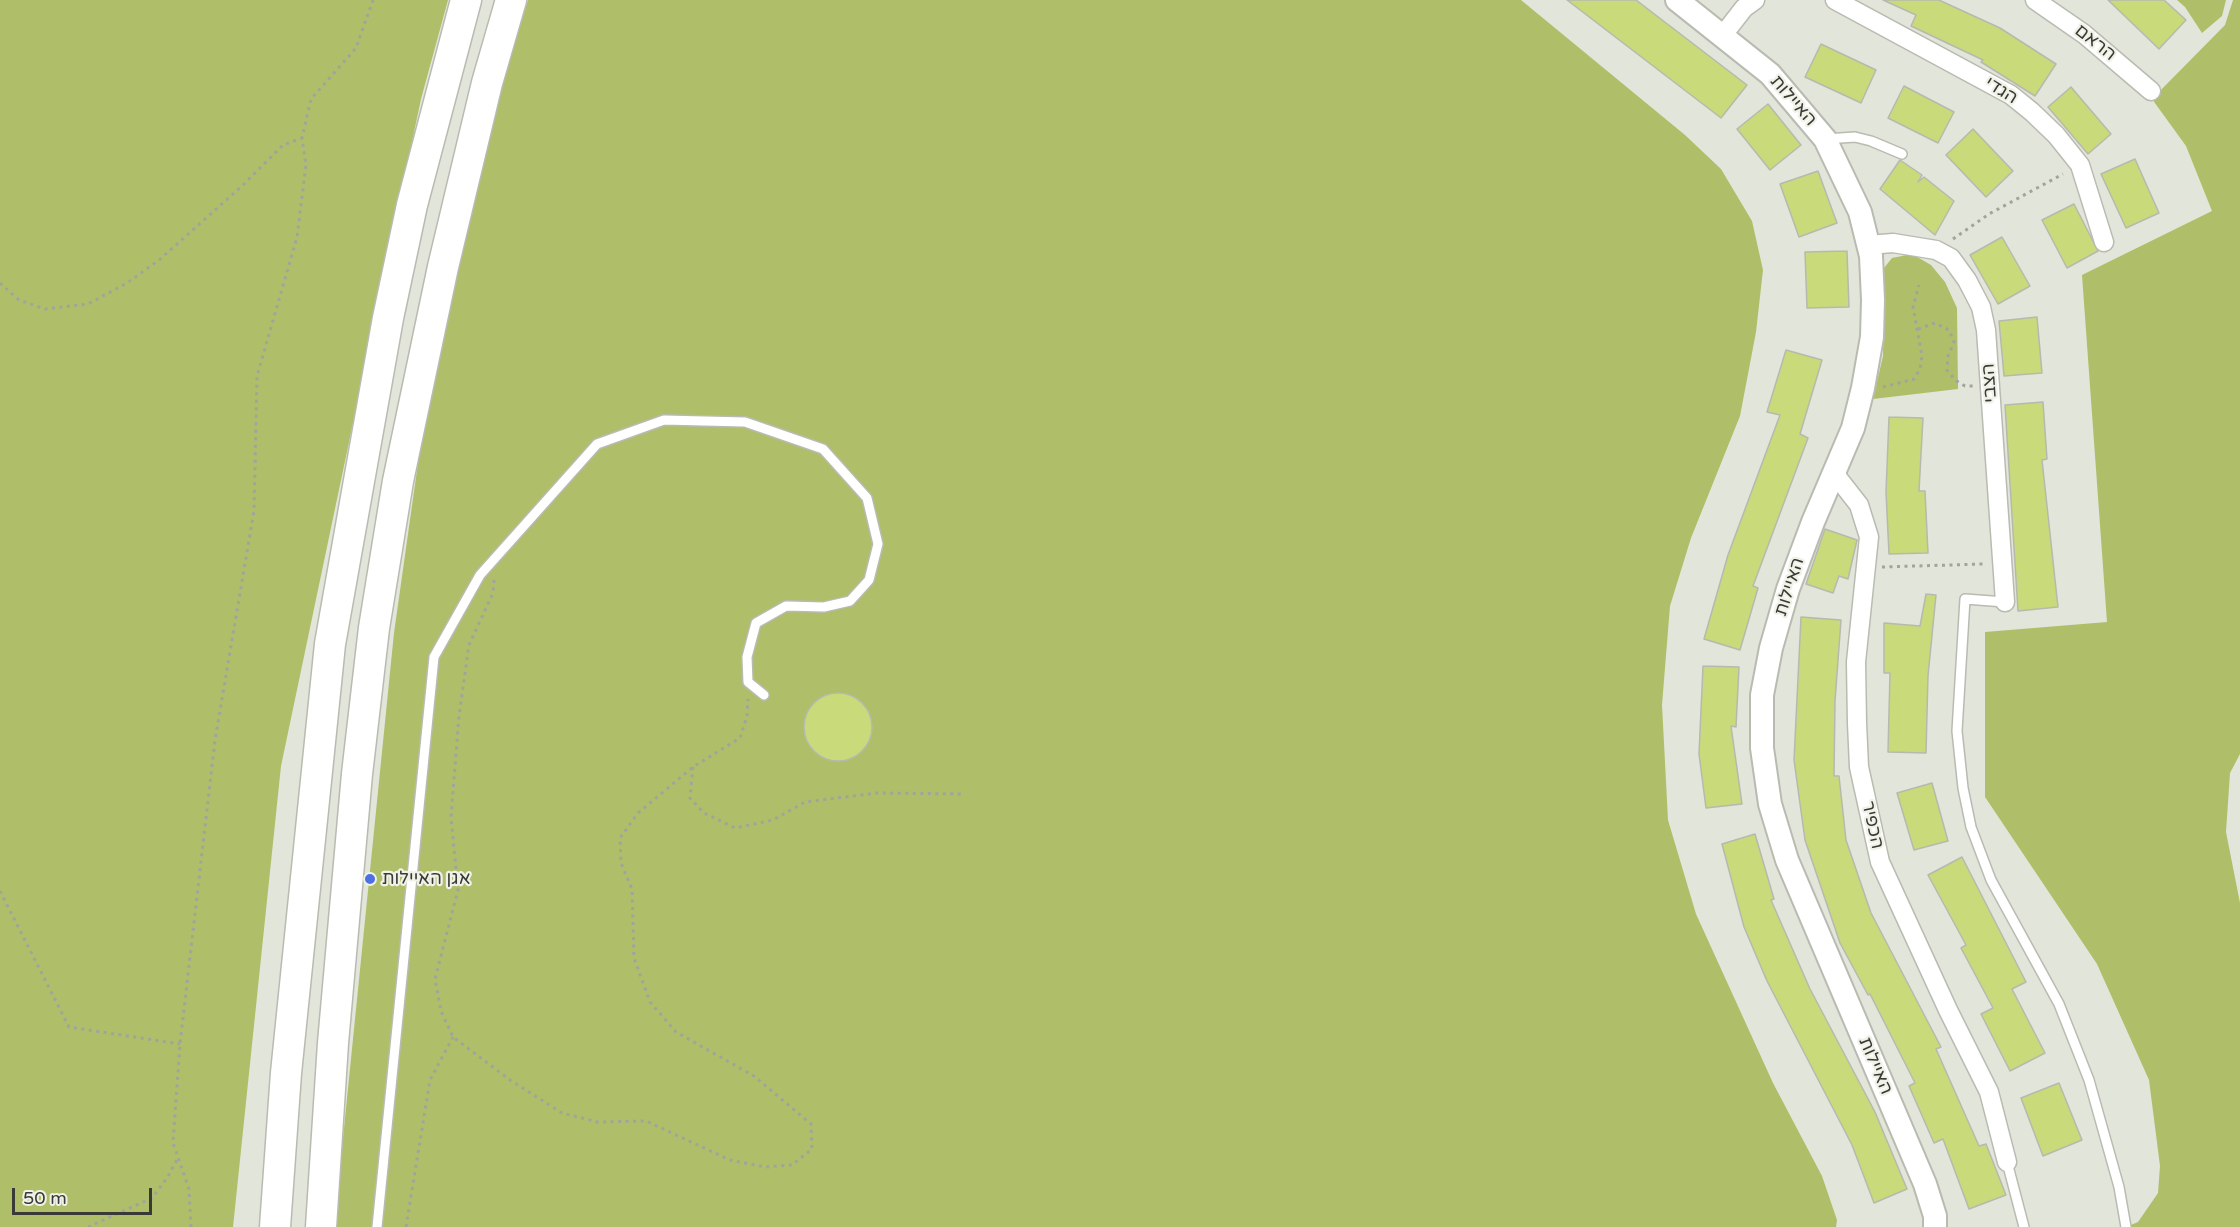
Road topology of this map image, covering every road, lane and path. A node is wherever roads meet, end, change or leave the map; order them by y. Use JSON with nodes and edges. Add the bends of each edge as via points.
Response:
{"nodes":[{"id":1,"x":373,"y":0,"type":"edge"},
{"id":2,"x":466,"y":0,"type":"edge"},
{"id":3,"x":511,"y":0,"type":"edge"},
{"id":4,"x":1677,"y":0,"type":"edge"},
{"id":5,"x":1755,"y":0,"type":"edge"},
{"id":6,"x":1835,"y":0,"type":"edge"},
{"id":7,"x":2035,"y":0,"type":"edge"},
{"id":8,"x":1723,"y":35,"type":"junction"},
{"id":9,"x":2151,"y":91,"type":"dead end"},
{"id":10,"x":302,"y":138,"type":"junction"},
{"id":11,"x":1825,"y":139,"type":"junction"},
{"id":12,"x":1902,"y":154,"type":"dead end"},
{"id":13,"x":2080,"y":165,"type":"junction"},
{"id":14,"x":2104,"y":243,"type":"dead end"},
{"id":15,"x":1868,"y":245,"type":"junction"},
{"id":16,"x":1936,"y":250,"type":"junction"},
{"id":17,"x":0,"y":283,"type":"edge"},
{"id":18,"x":1919,"y":285,"type":"dead end"},
{"id":19,"x":1918,"y":329,"type":"junction"},
{"id":20,"x":1990,"y":385,"type":"junction"},
{"id":21,"x":1863,"y":388,"type":"junction"},
{"id":22,"x":1834,"y":473,"type":"junction"},
{"id":23,"x":495,"y":558,"type":"junction"},
{"id":24,"x":2002,"y":564,"type":"junction"},
{"id":25,"x":1868,"y":567,"type":"junction"},
{"id":26,"x":2005,"y":602,"type":"joint"},
{"id":27,"x":748,"y":682,"type":"junction"},
{"id":28,"x":764,"y":695,"type":"dead end"},
{"id":29,"x":693,"y":767,"type":"junction"},
{"id":30,"x":965,"y":794,"type":"dead end"},
{"id":31,"x":0,"y":891,"type":"edge"},
{"id":32,"x":453,"y":1037,"type":"junction"},
{"id":33,"x":180,"y":1044,"type":"junction"},
{"id":34,"x":178,"y":1158,"type":"junction"},
{"id":35,"x":2007,"y":1162,"type":"joint"},
{"id":36,"x":88,"y":1227,"type":"edge"},
{"id":37,"x":191,"y":1227,"type":"edge"},
{"id":38,"x":275,"y":1227,"type":"edge"},
{"id":39,"x":321,"y":1227,"type":"edge"},
{"id":40,"x":377,"y":1227,"type":"edge"},
{"id":41,"x":406,"y":1227,"type":"edge"},
{"id":42,"x":1935,"y":1227,"type":"edge"},
{"id":43,"x":2024,"y":1227,"type":"edge"},
{"id":44,"x":2126,"y":1227,"type":"edge"}],
"edges":[{"from":1,"to":10,"type":"path","via":[[356,48],[311,99]]},
{"from":2,"to":38,"type":"highway","via":[[403,250],[330,644],[287,1061]]},
{"from":3,"to":39,"type":"highway","via":[[443,267],[398,481],[374,628],[333,1043]]},
{"from":4,"to":8,"type":"street","name":"האיילות"},
{"from":5,"to":8,"type":"street"},
{"from":6,"to":13,"type":"street","name":"הגדי","via":[[2011,95],[2056,135]]},
{"from":7,"to":9,"type":"street","name":"הראם","via":[[2084,34]]},
{"from":8,"to":11,"type":"street","name":"האיילות","via":[[1770,74]]},
{"from":10,"to":17,"type":"path","via":[[283,145],[159,260],[88,304],[45,309],[19,300]]},
{"from":10,"to":33,"type":"path","via":[[306,165],[297,237],[257,376],[254,511],[215,740]]},
{"from":11,"to":12,"type":"lane","via":[[1863,139]]},
{"from":11,"to":15,"type":"street","name":"האיילות","via":[[1860,212]]},
{"from":13,"to":14,"type":"street","name":"הגדי"},
{"from":13,"to":16,"type":"path","via":[[1989,214]]},
{"from":15,"to":16,"type":"street","name":"הצבי","via":[[1893,243]]},
{"from":15,"to":21,"type":"street","name":"האיילות","via":[[1872,337]]},
{"from":16,"to":20,"type":"street","name":"הצבי","via":[[1952,258],[1981,307]]},
{"from":18,"to":19,"type":"path","via":[[1913,307]]},
{"from":19,"to":20,"type":"path","via":[[1935,323],[1949,330],[1954,342],[1947,370],[1965,386]]},
{"from":19,"to":21,"type":"path","via":[[1922,356],[1914,379],[1895,386]]},
{"from":20,"to":24,"type":"street","name":"הצבי"},
{"from":21,"to":22,"type":"street","name":"האיילות","via":[[1853,428]]},
{"from":22,"to":25,"type":"street","name":"הכפיר","via":[[1853,496],[1866,521]]},
{"from":22,"to":42,"type":"street","name":"האיילות","via":[[1788,589],[1772,648],[1762,695],[1763,759],[1770,804],[1787,860],[1925,1184]]},
{"from":23,"to":27,"type":"lane","via":[[597,444],[664,420],[745,423],[823,449],[867,498],[878,544],[869,580],[850,601],[824,607],[786,606],[756,623],[747,657]]},
{"from":23,"to":32,"type":"path","via":[[493,593],[469,645],[451,817],[458,890],[435,979],[441,1011]]},
{"from":23,"to":40,"type":"lane","via":[[480,575],[434,657]]},
{"from":24,"to":25,"type":"path"},
{"from":24,"to":26,"type":"street","name":"הצבי"},
{"from":25,"to":35,"type":"street","name":"הכפיר","via":[[1856,662],[1857,723],[1859,767],[1880,862],[1989,1092]]},
{"from":26,"to":44,"type":"lane","via":[[1965,599],[1957,731],[1963,788],[1971,827],[1990,880],[2059,1004],[2089,1080]]},
{"from":27,"to":28,"type":"lane"},
{"from":27,"to":29,"type":"path","via":[[747,716],[740,738]]},
{"from":29,"to":30,"type":"path","via":[[690,798],[704,813],[735,828],[773,820],[805,802],[877,793]]},
{"from":29,"to":32,"type":"path","via":[[638,813],[620,838],[621,863],[632,889],[634,958],[650,1002],[676,1032],[754,1076],[793,1106],[811,1124],[812,1149],[792,1165],[765,1167],[730,1160],[645,1121],[598,1122],[562,1113]]},
{"from":31,"to":33,"type":"path","via":[[69,1028]]},
{"from":32,"to":41,"type":"path","via":[[430,1080]]},
{"from":33,"to":34,"type":"path","via":[[173,1143]]},
{"from":34,"to":36,"type":"path","via":[[152,1198]]},
{"from":34,"to":37,"type":"path","via":[[189,1189]]},
{"from":35,"to":43,"type":"lane"}]}
